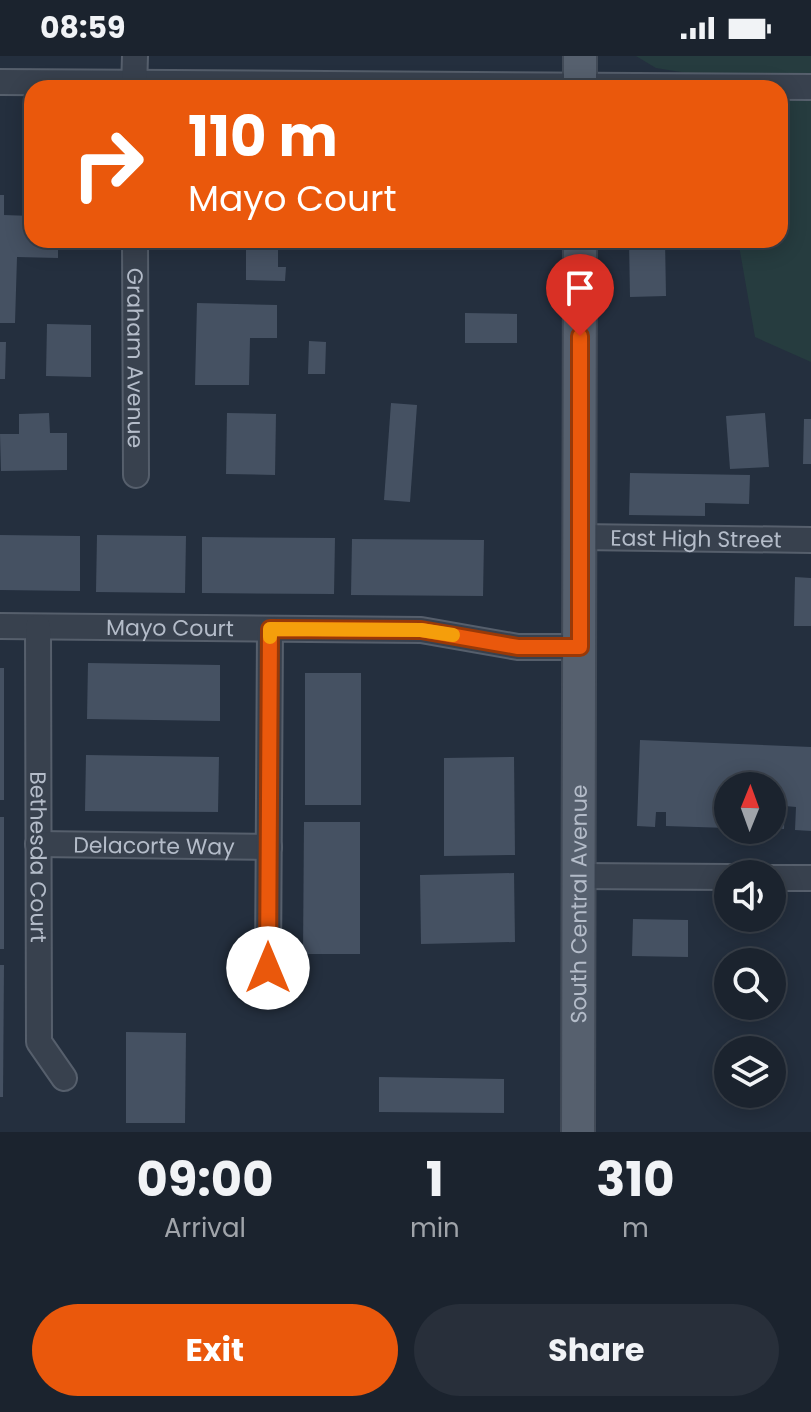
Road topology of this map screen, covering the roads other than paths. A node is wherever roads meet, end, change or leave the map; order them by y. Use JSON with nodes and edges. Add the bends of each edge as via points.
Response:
{"nodes":[{"id":1,"x":135,"y":56,"type":"edge"},
{"id":2,"x":580,"y":77,"type":"edge"},
{"id":3,"x":134,"y":80,"type":"edge"},
{"id":4,"x":413,"y":80,"type":"edge"},
{"id":5,"x":649,"y":80,"type":"edge"},
{"id":6,"x":0,"y":82,"type":"edge"},
{"id":7,"x":24,"y":83,"type":"edge"},
{"id":8,"x":788,"y":86,"type":"edge"},
{"id":9,"x":811,"y":87,"type":"edge"},
{"id":10,"x":135,"y":248,"type":"edge"},
{"id":11,"x":580,"y":248,"type":"edge"},
{"id":12,"x":136,"y":475,"type":"dead end"},
{"id":13,"x":580,"y":537,"type":"junction"},
{"id":14,"x":811,"y":540,"type":"edge"},
{"id":15,"x":0,"y":626,"type":"edge"},
{"id":16,"x":38,"y":627,"type":"junction"},
{"id":17,"x":270,"y":629,"type":"junction"},
{"id":18,"x":580,"y":662,"type":"junction"},
{"id":19,"x":38,"y":844,"type":"junction"},
{"id":20,"x":269,"y":847,"type":"junction"},
{"id":21,"x":578,"y":876,"type":"junction"},
{"id":22,"x":714,"y":877,"type":"edge"},
{"id":23,"x":786,"y":878,"type":"edge"},
{"id":24,"x":811,"y":878,"type":"edge"},
{"id":25,"x":268,"y":968,"type":"dead end"},
{"id":26,"x":64,"y":1078,"type":"dead end"},
{"id":27,"x":578,"y":1132,"type":"edge"}],
"edges":[{"from":1,"to":3,"type":"street"},
{"from":2,"to":4,"type":"street"},
{"from":2,"to":5,"type":"street"},
{"from":6,"to":7,"type":"street"},
{"from":8,"to":9,"type":"street"},
{"from":10,"to":12,"type":"street","name":"Graham Avenue"},
{"from":11,"to":13,"type":"main road","name":"South Central Avenue"},
{"from":13,"to":14,"type":"street","name":"East High Street"},
{"from":13,"to":18,"type":"main road","name":"South Central Avenue"},
{"from":15,"to":16,"type":"street","name":"Mayo Court"},
{"from":16,"to":17,"type":"street","name":"Mayo Court"},
{"from":16,"to":19,"type":"street","name":"Bethesda Court"},
{"from":17,"to":18,"type":"street","name":"Mayo Court","via":[[421,630]]},
{"from":17,"to":20,"type":"street"},
{"from":18,"to":21,"type":"main road","name":"South Central Avenue"},
{"from":19,"to":20,"type":"street","name":"Delacorte Way"},
{"from":19,"to":26,"type":"street","name":"Bethesda Court","via":[[39,1042]]},
{"from":20,"to":25,"type":"street"},
{"from":21,"to":22,"type":"street"},
{"from":21,"to":27,"type":"main road","name":"South Central Avenue"},
{"from":23,"to":24,"type":"street"}]}
